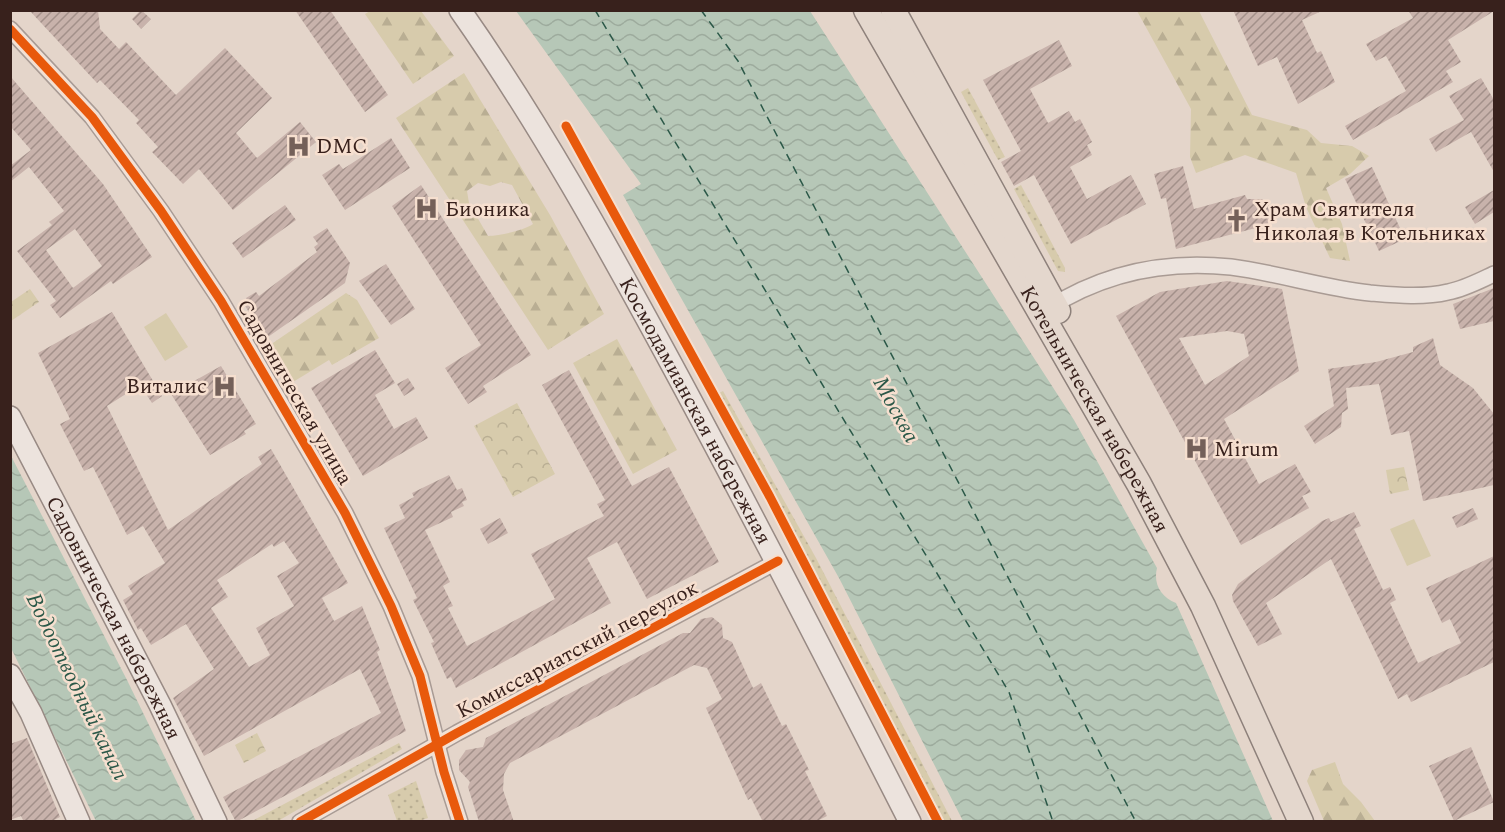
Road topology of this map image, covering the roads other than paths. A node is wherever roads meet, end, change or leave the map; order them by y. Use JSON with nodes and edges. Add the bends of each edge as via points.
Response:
{"nodes":[{"id":1,"x":460,"y":10,"type":"edge"},
{"id":2,"x":866,"y":10,"type":"edge"},
{"id":3,"x":893,"y":10,"type":"edge"},
{"id":4,"x":10,"y":29,"type":"edge"},
{"id":5,"x":1494,"y":274,"type":"edge"},
{"id":6,"x":1048,"y":309,"type":"junction"},
{"id":7,"x":10,"y":417,"type":"edge"},
{"id":8,"x":778,"y":561,"type":"junction"},
{"id":9,"x":10,"y":675,"type":"edge"},
{"id":10,"x":437,"y":745,"type":"junction"},
{"id":11,"x":79,"y":822,"type":"edge"},
{"id":12,"x":216,"y":822,"type":"edge"},
{"id":13,"x":300,"y":822,"type":"edge"},
{"id":14,"x":460,"y":822,"type":"edge"},
{"id":15,"x":910,"y":822,"type":"edge"},
{"id":16,"x":1301,"y":822,"type":"edge"},
{"id":17,"x":1316,"y":822,"type":"edge"}],
"edges":[{"from":1,"to":8,"type":"main road","name":"Космодамианская набережная","via":[[573,187]]},
{"from":2,"to":6,"type":"main road","name":"Котельническая набережная"},
{"from":3,"to":6,"type":"main road","name":"Котельническая набережная"},
{"from":4,"to":10,"type":"street","name":"Садовническая улица","via":[[92,117],[124,158],[221,301],[363,549],[420,676]]},
{"from":5,"to":6,"type":"street","via":[[1446,293],[1417,294],[1342,290],[1231,267],[1144,269],[1086,287]]},
{"from":6,"to":16,"type":"main road","name":"Котельническая набережная","via":[[1203,606]]},
{"from":6,"to":17,"type":"main road","name":"Котельническая набережная","via":[[1220,614]]},
{"from":7,"to":12,"type":"main road","name":"Садовническая набережная","via":[[160,705]]},
{"from":8,"to":10,"type":"street","name":"Комиссариатский переулок"},
{"from":8,"to":15,"type":"main road","name":"Космодамианская набережная"},
{"from":9,"to":11,"type":"main road"},
{"from":10,"to":13,"type":"street","name":"Комиссариатский переулок"},
{"from":10,"to":14,"type":"street","name":"Садовническая улица"}]}
